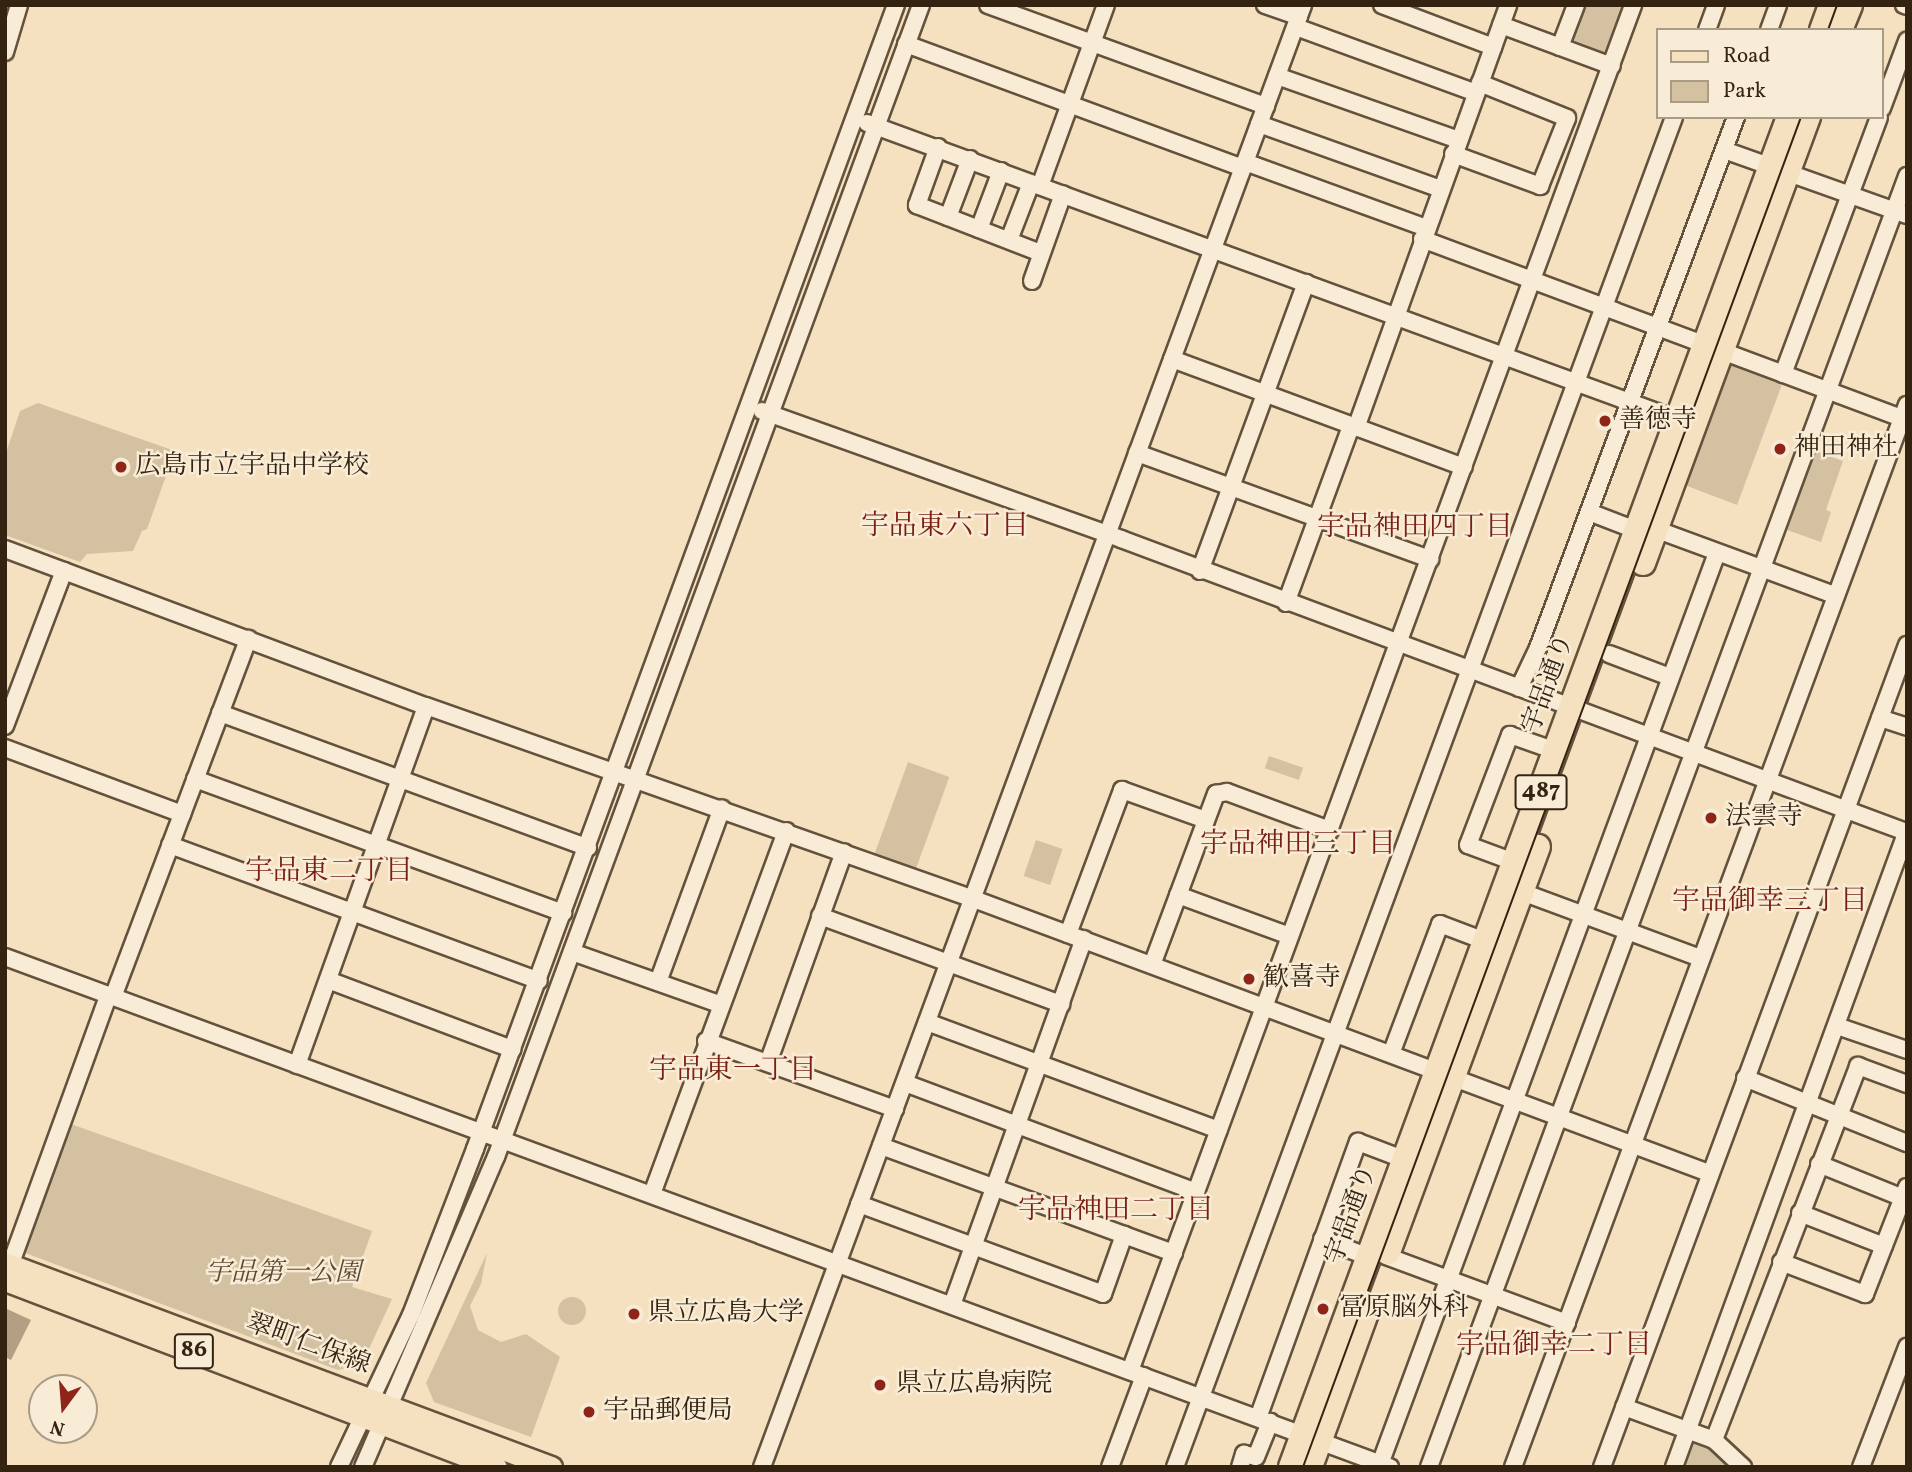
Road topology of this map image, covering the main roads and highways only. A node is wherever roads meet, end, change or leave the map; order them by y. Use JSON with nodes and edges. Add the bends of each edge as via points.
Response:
{"nodes":[{"id":1,"x":1831,"y":5,"type":"edge"},
{"id":2,"x":1850,"y":5,"type":"edge"},
{"id":3,"x":1823,"y":28,"type":"edge"},
{"id":4,"x":1841,"y":28,"type":"edge"},
{"id":5,"x":1789,"y":119,"type":"edge"},
{"id":6,"x":1807,"y":119,"type":"edge"},
{"id":7,"x":1779,"y":168,"type":"junction"},
{"id":8,"x":1646,"y":529,"type":"junction"},
{"id":9,"x":1580,"y":710,"type":"junction"},
{"id":10,"x":1445,"y":1075,"type":"junction"},
{"id":11,"x":1378,"y":1256,"type":"junction"},
{"id":12,"x":7,"y":1272,"type":"edge"},
{"id":13,"x":381,"y":1409,"type":"junction"},
{"id":14,"x":1311,"y":1438,"type":"junction"},
{"id":15,"x":455,"y":1460,"type":"edge"},
{"id":16,"x":496,"y":1467,"type":"edge"},
{"id":17,"x":551,"y":1467,"type":"edge"},
{"id":18,"x":1291,"y":1467,"type":"edge"},
{"id":19,"x":1310,"y":1467,"type":"edge"}],
"edges":[{"from":1,"to":3,"type":"highway"},
{"from":2,"to":4,"type":"highway"},
{"from":5,"to":7,"type":"highway","name":"宇品通り","number":"487"},
{"from":6,"to":7,"type":"highway","name":"宇品通り","number":"487"},
{"from":7,"to":8,"type":"highway","name":"宇品通り","number":"487"},
{"from":8,"to":9,"type":"highway","name":"宇品通り","number":"487"},
{"from":8,"to":9,"type":"highway","name":"宇品通り","number":"487","via":[[1609,654]]},
{"from":9,"to":10,"type":"highway","name":"宇品通り","number":"487","via":[[1522,892]]},
{"from":9,"to":10,"type":"highway","name":"宇品通り","number":"487","via":[[1556,751],[1514,862]]},
{"from":10,"to":11,"type":"highway","name":"宇品通り","number":"487"},
{"from":10,"to":11,"type":"highway","name":"宇品通り","number":"487","via":[[1403,1159]]},
{"from":11,"to":14,"type":"highway","name":"宇品通り","number":"487"},
{"from":12,"to":13,"type":"main road","name":"翠町仁保線","number":"86"},
{"from":12,"to":13,"type":"main road","name":"翠町仁保線","number":"86","via":[[362,1417]]},
{"from":13,"to":15,"type":"main road","name":"翠町仁保線","number":"86"},
{"from":13,"to":17,"type":"main road","name":"翠町仁保線","number":"86"},
{"from":14,"to":18,"type":"highway","name":"宇品通り","number":"487"},
{"from":14,"to":19,"type":"highway","name":"宇品通り","number":"487"},
{"from":15,"to":16,"type":"main road","name":"翠町仁保線","number":"86"}]}
